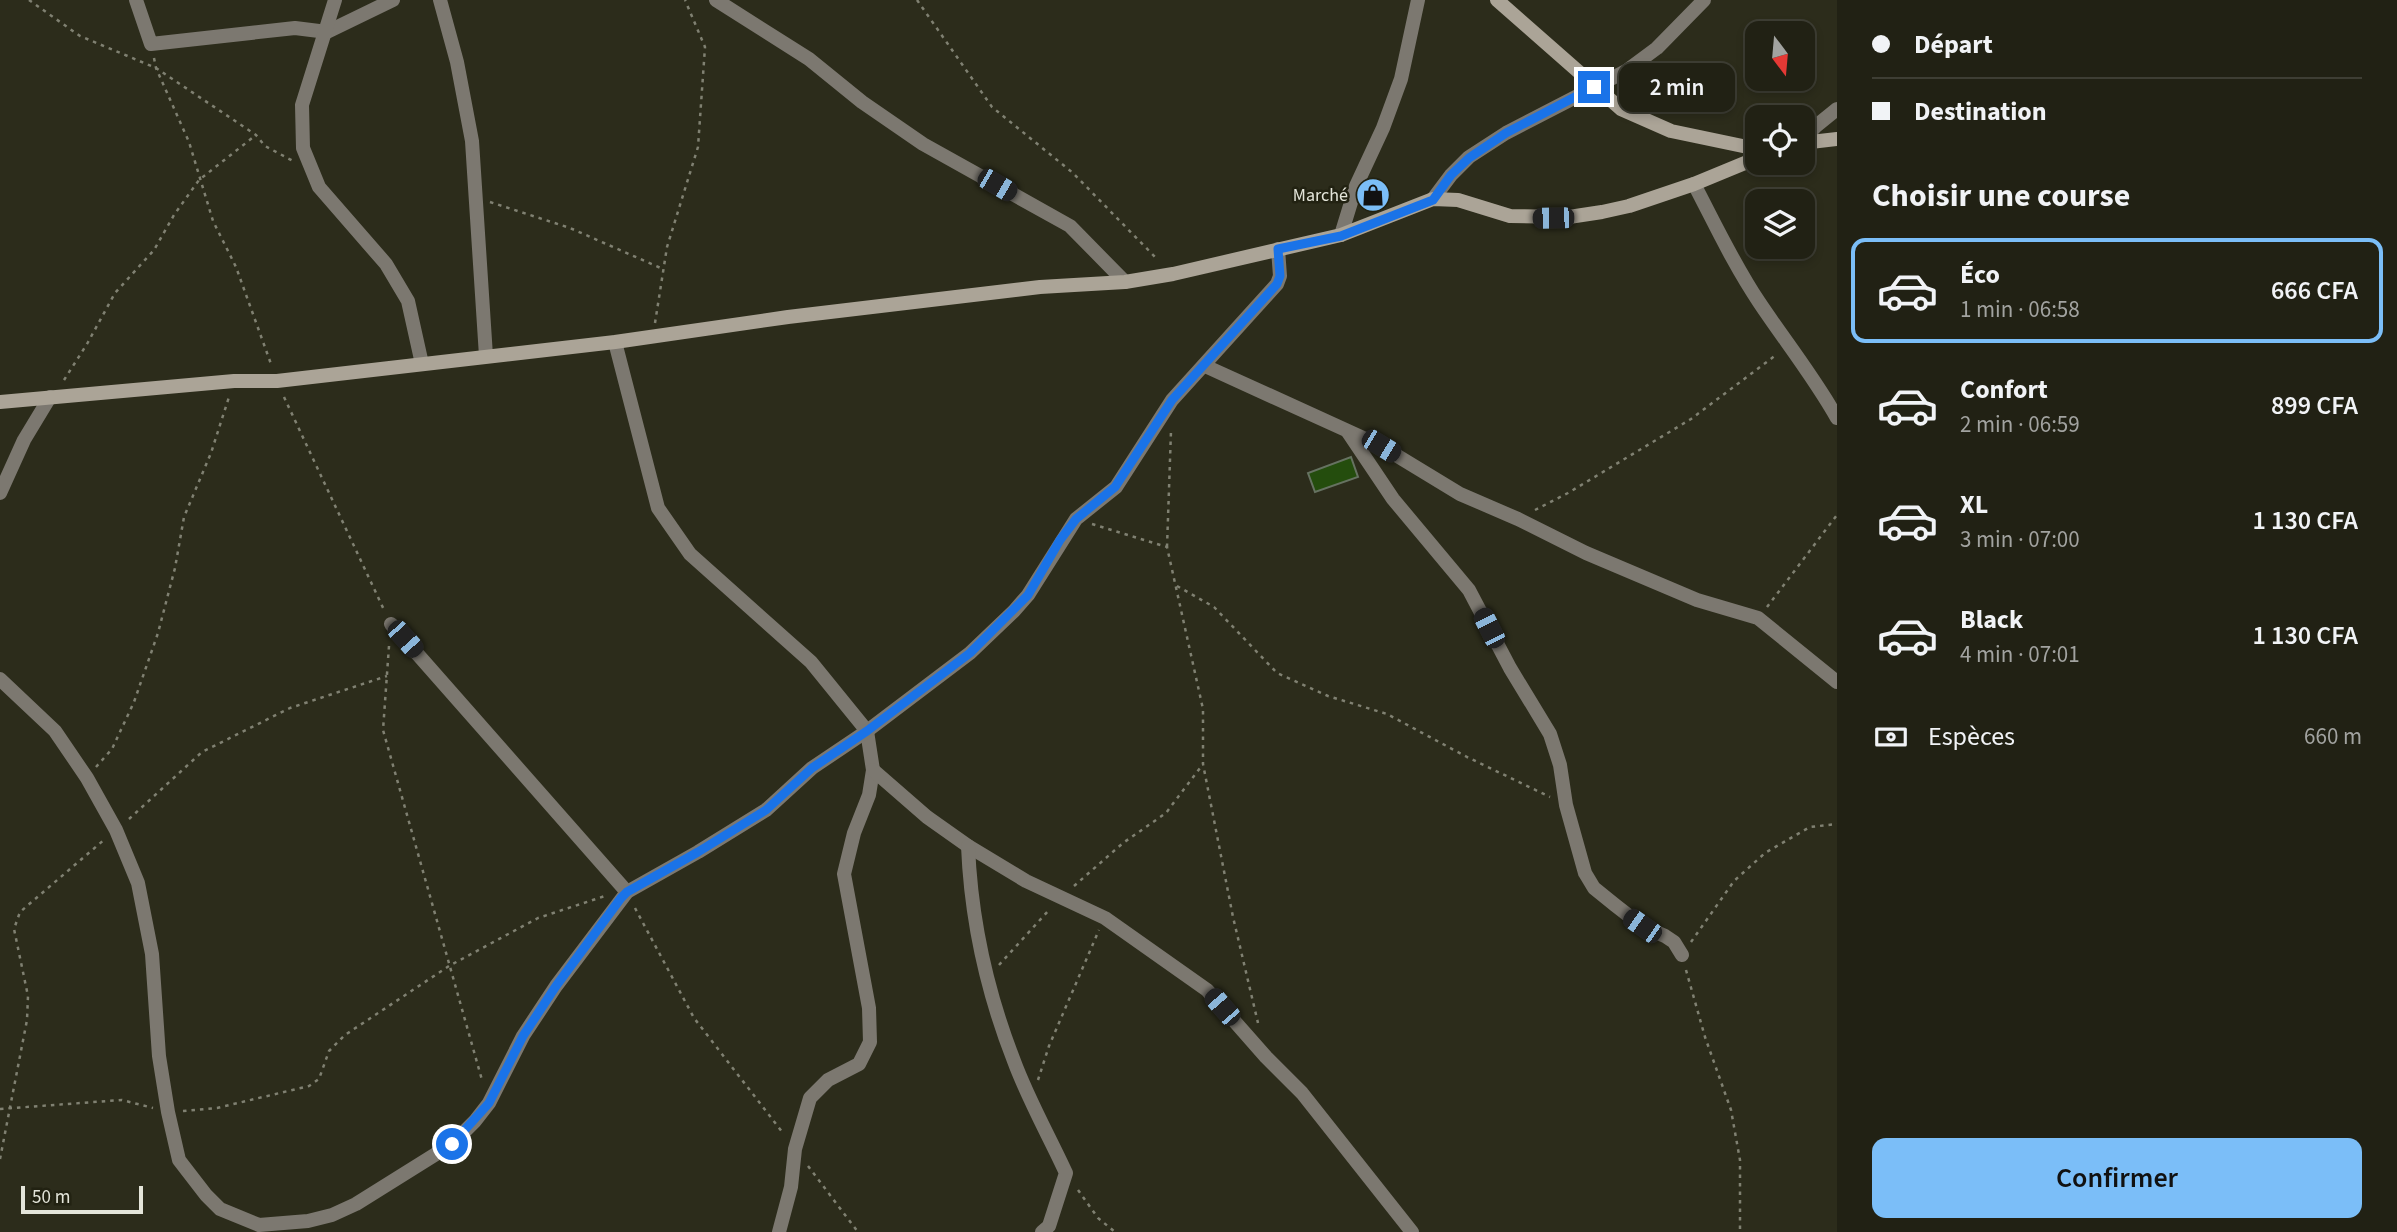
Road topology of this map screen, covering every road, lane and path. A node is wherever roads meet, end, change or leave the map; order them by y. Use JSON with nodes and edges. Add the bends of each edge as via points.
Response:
{"nodes":[{"id":1,"x":29,"y":0,"type":"edge"},
{"id":2,"x":136,"y":0,"type":"edge"},
{"id":3,"x":335,"y":0,"type":"edge"},
{"id":4,"x":393,"y":0,"type":"edge"},
{"id":5,"x":439,"y":0,"type":"edge"},
{"id":6,"x":685,"y":0,"type":"edge"},
{"id":7,"x":716,"y":0,"type":"edge"},
{"id":8,"x":917,"y":0,"type":"edge"},
{"id":9,"x":1418,"y":0,"type":"edge"},
{"id":10,"x":1497,"y":0,"type":"edge"},
{"id":11,"x":1704,"y":0,"type":"edge"},
{"id":12,"x":327,"y":32,"type":"junction"},
{"id":13,"x":151,"y":44,"type":"junction"},
{"id":14,"x":156,"y":68,"type":"junction"},
{"id":15,"x":1594,"y":87,"type":"junction"},
{"id":16,"x":1837,"y":109,"type":"edge"},
{"id":17,"x":1815,"y":127,"type":"edge"},
{"id":18,"x":256,"y":135,"type":"junction"},
{"id":19,"x":1837,"y":139,"type":"edge"},
{"id":20,"x":1815,"y":141,"type":"edge"},
{"id":21,"x":1745,"y":146,"type":"edge"},
{"id":22,"x":1745,"y":163,"type":"edge"},
{"id":23,"x":314,"y":174,"type":"junction"},
{"id":24,"x":199,"y":180,"type":"junction"},
{"id":25,"x":1694,"y":184,"type":"junction"},
{"id":26,"x":475,"y":199,"type":"junction"},
{"id":27,"x":1433,"y":200,"type":"junction"},
{"id":28,"x":1341,"y":236,"type":"junction"},
{"id":29,"x":1278,"y":249,"type":"junction"},
{"id":30,"x":663,"y":269,"type":"junction"},
{"id":31,"x":1173,"y":274,"type":"junction"},
{"id":32,"x":1125,"y":282,"type":"junction"},
{"id":33,"x":653,"y":335,"type":"junction"},
{"id":34,"x":615,"y":342,"type":"junction"},
{"id":35,"x":1790,"y":344,"type":"junction"},
{"id":36,"x":486,"y":356,"type":"junction"},
{"id":37,"x":422,"y":364,"type":"junction"},
{"id":38,"x":1205,"y":366,"type":"junction"},
{"id":39,"x":234,"y":381,"type":"junction"},
{"id":40,"x":277,"y":381,"type":"junction"},
{"id":41,"x":50,"y":397,"type":"junction"},
{"id":42,"x":0,"y":402,"type":"edge"},
{"id":43,"x":1837,"y":418,"type":"edge"},
{"id":44,"x":1171,"y":427,"type":"dead end"},
{"id":45,"x":1348,"y":432,"type":"junction"},
{"id":46,"x":0,"y":493,"type":"edge"},
{"id":47,"x":1837,"y":514,"type":"edge"},
{"id":48,"x":1076,"y":519,"type":"junction"},
{"id":49,"x":1518,"y":519,"type":"junction"},
{"id":50,"x":1167,"y":547,"type":"junction"},
{"id":51,"x":1176,"y":586,"type":"junction"},
{"id":52,"x":1758,"y":618,"type":"junction"},
{"id":53,"x":391,"y":624,"type":"junction"},
{"id":54,"x":387,"y":676,"type":"junction"},
{"id":55,"x":0,"y":679,"type":"edge"},
{"id":56,"x":1837,"y":681,"type":"edge"},
{"id":57,"x":867,"y":731,"type":"junction"},
{"id":58,"x":1203,"y":764,"type":"junction"},
{"id":59,"x":873,"y":770,"type":"junction"},
{"id":60,"x":87,"y":778,"type":"junction"},
{"id":61,"x":1566,"y":805,"type":"junction"},
{"id":62,"x":1837,"y":824,"type":"edge"},
{"id":63,"x":117,"y":830,"type":"junction"},
{"id":64,"x":968,"y":845,"type":"junction"},
{"id":65,"x":624,"y":895,"type":"junction"},
{"id":66,"x":1060,"y":897,"type":"junction"},
{"id":67,"x":1105,"y":918,"type":"junction"},
{"id":68,"x":1682,"y":955,"type":"junction"},
{"id":69,"x":449,"y":966,"type":"junction"},
{"id":70,"x":987,"y":978,"type":"junction"},
{"id":71,"x":1260,"y":1031,"type":"dead end"},
{"id":72,"x":1032,"y":1099,"type":"junction"},
{"id":73,"x":489,"y":1103,"type":"junction"},
{"id":74,"x":11,"y":1107,"type":"junction"},
{"id":75,"x":0,"y":1109,"type":"edge"},
{"id":76,"x":168,"y":1112,"type":"junction"},
{"id":77,"x":795,"y":1149,"type":"junction"},
{"id":78,"x":0,"y":1159,"type":"edge"},
{"id":79,"x":1066,"y":1173,"type":"junction"},
{"id":80,"x":263,"y":1228,"type":"edge"},
{"id":81,"x":779,"y":1232,"type":"edge"},
{"id":82,"x":858,"y":1232,"type":"edge"},
{"id":83,"x":1042,"y":1232,"type":"edge"},
{"id":84,"x":1115,"y":1232,"type":"edge"},
{"id":85,"x":1412,"y":1232,"type":"edge"},
{"id":86,"x":1740,"y":1232,"type":"edge"}],
"edges":[{"from":1,"to":14,"type":"path","via":[[80,36]]},
{"from":2,"to":13,"type":"street"},
{"from":3,"to":12,"type":"street"},
{"from":4,"to":12,"type":"street"},
{"from":5,"to":26,"type":"street","via":[[472,141]]},
{"from":6,"to":30,"type":"path","via":[[705,47],[698,147]]},
{"from":7,"to":32,"type":"street","via":[[809,59],[923,144],[1070,226]]},
{"from":8,"to":31,"type":"path","via":[[992,107],[1073,173]]},
{"from":9,"to":28,"type":"street","via":[[1401,79],[1356,186]]},
{"from":10,"to":15,"type":"street"},
{"from":11,"to":15,"type":"street","via":[[1657,48]]},
{"from":12,"to":13,"type":"street","via":[[295,28]]},
{"from":12,"to":23,"type":"street","via":[[302,105],[303,148]]},
{"from":13,"to":14,"type":"path"},
{"from":14,"to":18,"type":"path"},
{"from":14,"to":24,"type":"path","via":[[189,142]]},
{"from":15,"to":21,"type":"street","via":[[1621,109],[1671,131]]},
{"from":15,"to":27,"type":"street","via":[[1469,158]]},
{"from":16,"to":17,"type":"street"},
{"from":18,"to":23,"type":"path","via":[[265,146]]},
{"from":18,"to":24,"type":"path"},
{"from":19,"to":20,"type":"street"},
{"from":22,"to":25,"type":"street"},
{"from":23,"to":37,"type":"street","via":[[319,187],[386,264],[408,300]]},
{"from":24,"to":40,"type":"path"},
{"from":24,"to":41,"type":"path","via":[[154,250],[115,293]]},
{"from":25,"to":27,"type":"street","via":[[1629,206],[1569,217],[1510,216],[1458,200]]},
{"from":25,"to":35,"type":"street","via":[[1752,290]]},
{"from":26,"to":30,"type":"path","via":[[570,228]]},
{"from":26,"to":36,"type":"street"},
{"from":27,"to":28,"type":"street"},
{"from":28,"to":29,"type":"street"},
{"from":29,"to":31,"type":"street"},
{"from":29,"to":38,"type":"street","via":[[1277,284]]},
{"from":30,"to":33,"type":"path"},
{"from":31,"to":32,"type":"street"},
{"from":32,"to":33,"type":"street","via":[[1041,287]]},
{"from":33,"to":34,"type":"street"},
{"from":34,"to":36,"type":"street"},
{"from":34,"to":57,"type":"street","via":[[659,508],[690,554],[811,662]]},
{"from":35,"to":43,"type":"street"},
{"from":35,"to":49,"type":"path","via":[[1691,419]]},
{"from":36,"to":37,"type":"street"},
{"from":37,"to":40,"type":"street"},
{"from":38,"to":45,"type":"street"},
{"from":38,"to":48,"type":"street","via":[[1172,400],[1115,487]]},
{"from":39,"to":40,"type":"street"},
{"from":39,"to":41,"type":"street"},
{"from":39,"to":60,"type":"path","via":[[184,517],[158,633],[134,702],[112,749]]},
{"from":40,"to":53,"type":"path"},
{"from":41,"to":42,"type":"street"},
{"from":41,"to":46,"type":"street"},
{"from":44,"to":50,"type":"path"},
{"from":45,"to":49,"type":"street","via":[[1381,446],[1460,494]]},
{"from":45,"to":61,"type":"street","via":[[1393,499],[1469,590],[1550,734]]},
{"from":47,"to":52,"type":"path"},
{"from":48,"to":50,"type":"path"},
{"from":48,"to":57,"type":"street","via":[[1014,611],[970,653]]},
{"from":49,"to":52,"type":"street","via":[[1685,595]]},
{"from":50,"to":51,"type":"path"},
{"from":51,"to":58,"type":"path","via":[[1203,709]]},
{"from":51,"to":61,"type":"path","via":[[1214,607],[1277,673],[1328,696],[1387,714]]},
{"from":52,"to":56,"type":"street"},
{"from":53,"to":54,"type":"path"},
{"from":53,"to":65,"type":"street"},
{"from":54,"to":63,"type":"path","via":[[290,708],[202,752]]},
{"from":54,"to":69,"type":"path","via":[[383,730]]},
{"from":55,"to":60,"type":"street","via":[[55,731]]},
{"from":57,"to":59,"type":"street"},
{"from":57,"to":65,"type":"street","via":[[812,768],[766,810]]},
{"from":58,"to":66,"type":"path","via":[[1166,813]]},
{"from":58,"to":71,"type":"path"},
{"from":59,"to":64,"type":"street"},
{"from":59,"to":77,"type":"street","via":[[844,874],[869,1008],[870,1042],[859,1064],[828,1080],[810,1098]]},
{"from":60,"to":63,"type":"street"},
{"from":61,"to":68,"type":"street","via":[[1585,873],[1594,888],[1642,926],[1674,942]]},
{"from":62,"to":68,"type":"path","via":[[1810,827],[1765,853],[1734,881]]},
{"from":63,"to":74,"type":"path","via":[[20,912],[16,921],[28,996]]},
{"from":63,"to":76,"type":"street","via":[[138,883],[152,954]]},
{"from":64,"to":66,"type":"street"},
{"from":64,"to":70,"type":"street","via":[[970,891]]},
{"from":65,"to":69,"type":"path","via":[[601,896],[538,918]]},
{"from":65,"to":73,"type":"street","via":[[523,1036]]},
{"from":65,"to":77,"type":"path","via":[[694,1018]]},
{"from":66,"to":67,"type":"street"},
{"from":66,"to":70,"type":"path"},
{"from":67,"to":72,"type":"path","via":[[1049,1045]]},
{"from":67,"to":85,"type":"street","via":[[1207,990],[1302,1093]]},
{"from":68,"to":86,"type":"path","via":[[1731,1111],[1740,1160]]},
{"from":69,"to":73,"type":"path"},
{"from":69,"to":76,"type":"path","via":[[345,1035],[328,1051],[319,1079],[309,1086],[217,1108]]},
{"from":70,"to":72,"type":"street","via":[[1014,1062]]},
{"from":72,"to":79,"type":"street"},
{"from":73,"to":80,"type":"street","via":[[452,1144],[356,1204],[332,1215]]},
{"from":74,"to":75,"type":"path"},
{"from":74,"to":76,"type":"path","via":[[122,1100]]},
{"from":74,"to":78,"type":"path"},
{"from":76,"to":80,"type":"street","via":[[179,1160],[194,1182],[220,1209]]},
{"from":77,"to":81,"type":"street"},
{"from":77,"to":82,"type":"path"},
{"from":79,"to":83,"type":"street","via":[[1049,1226]]},
{"from":79,"to":84,"type":"path","via":[[1097,1218]]}]}
